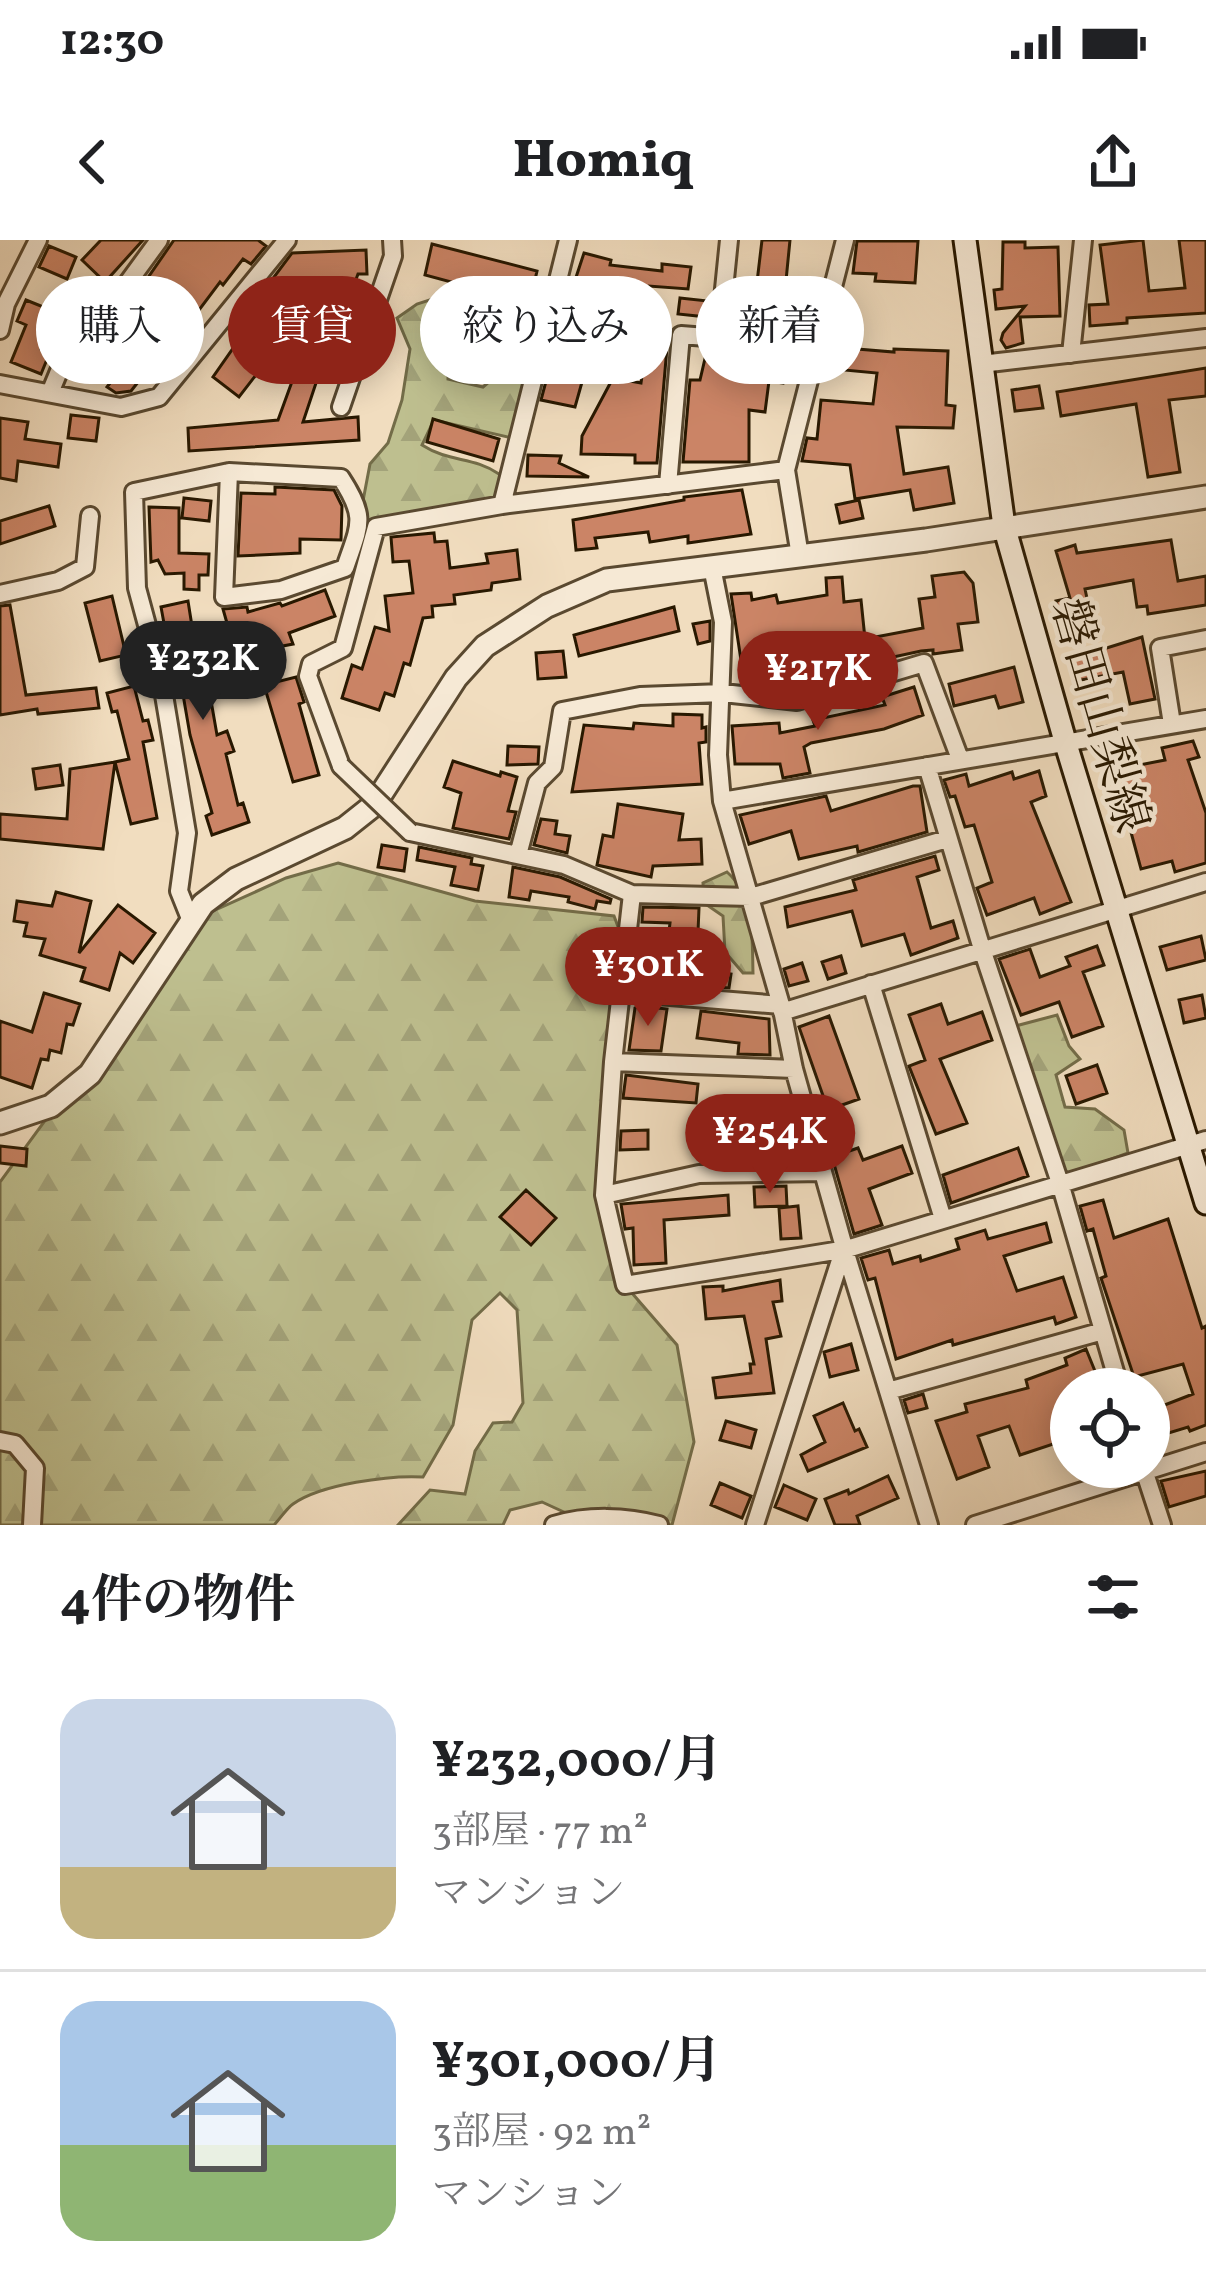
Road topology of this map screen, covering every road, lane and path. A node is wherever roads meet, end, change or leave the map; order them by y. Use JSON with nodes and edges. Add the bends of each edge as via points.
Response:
{"nodes":[{"id":1,"x":38,"y":240,"type":"edge"},
{"id":2,"x":159,"y":240,"type":"edge"},
{"id":3,"x":287,"y":240,"type":"edge"},
{"id":4,"x":392,"y":240,"type":"edge"},
{"id":5,"x":568,"y":240,"type":"edge"},
{"id":6,"x":729,"y":240,"type":"edge"},
{"id":7,"x":845,"y":240,"type":"edge"},
{"id":8,"x":964,"y":240,"type":"edge"},
{"id":9,"x":1083,"y":240,"type":"edge"},
{"id":10,"x":725,"y":276,"type":"edge"},
{"id":11,"x":836,"y":276,"type":"edge"},
{"id":12,"x":0,"y":330,"type":"edge"},
{"id":13,"x":696,"y":336,"type":"edge"},
{"id":14,"x":1206,"y":338,"type":"edge"},
{"id":15,"x":1071,"y":354,"type":"junction"},
{"id":16,"x":982,"y":364,"type":"junction"},
{"id":17,"x":0,"y":384,"type":"edge"},
{"id":18,"x":808,"y":384,"type":"edge"},
{"id":19,"x":50,"y":393,"type":"junction"},
{"id":20,"x":341,"y":407,"type":"dead end"},
{"id":21,"x":786,"y":470,"type":"junction"},
{"id":22,"x":229,"y":472,"type":"junction"},
{"id":23,"x":668,"y":484,"type":"junction"},
{"id":24,"x":1206,"y":497,"type":"edge"},
{"id":25,"x":502,"y":505,"type":"junction"},
{"id":26,"x":90,"y":516,"type":"dead end"},
{"id":27,"x":1004,"y":526,"type":"junction"},
{"id":28,"x":800,"y":556,"type":"junction"},
{"id":29,"x":712,"y":567,"type":"junction"},
{"id":30,"x":0,"y":594,"type":"edge"},
{"id":31,"x":1206,"y":639,"type":"edge"},
{"id":32,"x":723,"y":693,"type":"junction"},
{"id":33,"x":1206,"y":718,"type":"edge"},
{"id":34,"x":1172,"y":724,"type":"junction"},
{"id":35,"x":1064,"y":741,"type":"junction"},
{"id":36,"x":960,"y":759,"type":"junction"},
{"id":37,"x":927,"y":766,"type":"junction"},
{"id":38,"x":722,"y":801,"type":"junction"},
{"id":39,"x":947,"y":839,"type":"junction"},
{"id":40,"x":518,"y":855,"type":"junction"},
{"id":41,"x":1206,"y":882,"type":"edge"},
{"id":42,"x":632,"y":894,"type":"junction"},
{"id":43,"x":751,"y":897,"type":"junction"},
{"id":44,"x":1116,"y":910,"type":"junction"},
{"id":45,"x":190,"y":921,"type":"junction"},
{"id":46,"x":982,"y":949,"type":"junction"},
{"id":47,"x":871,"y":984,"type":"junction"},
{"id":48,"x":621,"y":992,"type":"junction"},
{"id":49,"x":782,"y":1008,"type":"junction"},
{"id":50,"x":613,"y":1062,"type":"junction"},
{"id":51,"x":794,"y":1069,"type":"junction"},
{"id":52,"x":0,"y":1123,"type":"edge"},
{"id":53,"x":1197,"y":1143,"type":"edge"},
{"id":54,"x":823,"y":1172,"type":"junction"},
{"id":55,"x":1060,"y":1183,"type":"junction"},
{"id":56,"x":604,"y":1195,"type":"junction"},
{"id":57,"x":1206,"y":1203,"type":"edge"},
{"id":58,"x":943,"y":1219,"type":"junction"},
{"id":59,"x":844,"y":1247,"type":"junction"},
{"id":60,"x":1103,"y":1331,"type":"junction"},
{"id":61,"x":1114,"y":1368,"type":"edge"},
{"id":62,"x":888,"y":1391,"type":"junction"},
{"id":63,"x":0,"y":1441,"type":"edge"},
{"id":64,"x":1206,"y":1452,"type":"edge"},
{"id":65,"x":1170,"y":1462,"type":"edge"},
{"id":66,"x":1086,"y":1488,"type":"edge"},
{"id":67,"x":1149,"y":1488,"type":"edge"},
{"id":68,"x":32,"y":1525,"type":"edge"},
{"id":69,"x":554,"y":1525,"type":"edge"},
{"id":70,"x":659,"y":1525,"type":"edge"},
{"id":71,"x":755,"y":1525,"type":"edge"},
{"id":72,"x":929,"y":1525,"type":"edge"},
{"id":73,"x":975,"y":1525,"type":"edge"},
{"id":74,"x":1162,"y":1525,"type":"edge"}],
"edges":[{"from":1,"to":12,"type":"street"},
{"from":2,"to":19,"type":"street","via":[[102,318],[69,347]]},
{"from":3,"to":19,"type":"street","via":[[159,397],[121,407]]},
{"from":4,"to":20,"type":"street"},
{"from":5,"to":25,"type":"street"},
{"from":6,"to":10,"type":"street"},
{"from":7,"to":11,"type":"street"},
{"from":8,"to":16,"type":"street","name":"磐田山梨線"},
{"from":9,"to":15,"type":"street"},
{"from":13,"to":23,"type":"street","via":[[681,335]]},
{"from":14,"to":15,"type":"street"},
{"from":15,"to":16,"type":"street"},
{"from":16,"to":27,"type":"street","name":"磐田山梨線"},
{"from":17,"to":19,"type":"street"},
{"from":18,"to":21,"type":"street"},
{"from":21,"to":23,"type":"street"},
{"from":21,"to":28,"type":"street"},
{"from":22,"to":22,"type":"street","via":[[341,478],[360,518],[345,568],[281,590],[224,597]]},
{"from":22,"to":45,"type":"street","via":[[134,492],[136,588],[184,810],[178,891]]},
{"from":23,"to":25,"type":"street"},
{"from":24,"to":27,"type":"street"},
{"from":25,"to":40,"type":"street","bridge":true,"via":[[376,527],[343,648],[310,664],[308,676],[341,766],[410,832]]},
{"from":26,"to":30,"type":"street","via":[[85,567]]},
{"from":27,"to":28,"type":"street"},
{"from":27,"to":35,"type":"street","name":"磐田山梨線"},
{"from":28,"to":29,"type":"street"},
{"from":29,"to":32,"type":"street","via":[[723,622]]},
{"from":29,"to":45,"type":"street","via":[[607,580],[511,627],[456,678],[374,805],[236,879]]},
{"from":31,"to":34,"type":"street","via":[[1160,648]]},
{"from":32,"to":36,"type":"street","via":[[797,701],[924,663]]},
{"from":32,"to":38,"type":"street"},
{"from":32,"to":40,"type":"street","via":[[640,696],[562,711],[553,767],[536,783]]},
{"from":33,"to":34,"type":"street"},
{"from":34,"to":35,"type":"street"},
{"from":35,"to":36,"type":"street"},
{"from":35,"to":44,"type":"street","name":"磐田山梨線"},
{"from":36,"to":37,"type":"street"},
{"from":37,"to":38,"type":"street"},
{"from":37,"to":39,"type":"street"},
{"from":38,"to":43,"type":"street"},
{"from":39,"to":43,"type":"street"},
{"from":39,"to":46,"type":"street"},
{"from":40,"to":42,"type":"street"},
{"from":41,"to":44,"type":"street"},
{"from":42,"to":43,"type":"street"},
{"from":42,"to":48,"type":"street"},
{"from":43,"to":49,"type":"street"},
{"from":44,"to":46,"type":"street"},
{"from":44,"to":53,"type":"street","name":"磐田山梨線"},
{"from":45,"to":52,"type":"street","via":[[90,1074],[51,1106]]},
{"from":46,"to":47,"type":"street"},
{"from":46,"to":55,"type":"street"},
{"from":47,"to":49,"type":"street"},
{"from":47,"to":58,"type":"street"},
{"from":48,"to":49,"type":"street"},
{"from":48,"to":50,"type":"street"},
{"from":49,"to":51,"type":"street"},
{"from":50,"to":51,"type":"street"},
{"from":50,"to":56,"type":"street"},
{"from":51,"to":54,"type":"street"},
{"from":53,"to":55,"type":"street"},
{"from":53,"to":57,"type":"street","name":"磐田山梨線"},
{"from":54,"to":56,"type":"street","via":[[699,1174]]},
{"from":54,"to":59,"type":"street"},
{"from":55,"to":58,"type":"street"},
{"from":55,"to":60,"type":"street"},
{"from":56,"to":59,"type":"street","via":[[625,1285]]},
{"from":58,"to":59,"type":"street"},
{"from":59,"to":62,"type":"street"},
{"from":59,"to":71,"type":"street"},
{"from":60,"to":61,"type":"street"},
{"from":60,"to":62,"type":"street"},
{"from":62,"to":72,"type":"street"},
{"from":63,"to":68,"type":"street","via":[[15,1444],[35,1468]]},
{"from":64,"to":65,"type":"street"},
{"from":66,"to":73,"type":"street"},
{"from":67,"to":74,"type":"street"},
{"from":69,"to":70,"type":"street","via":[[577,1518]]}]}
